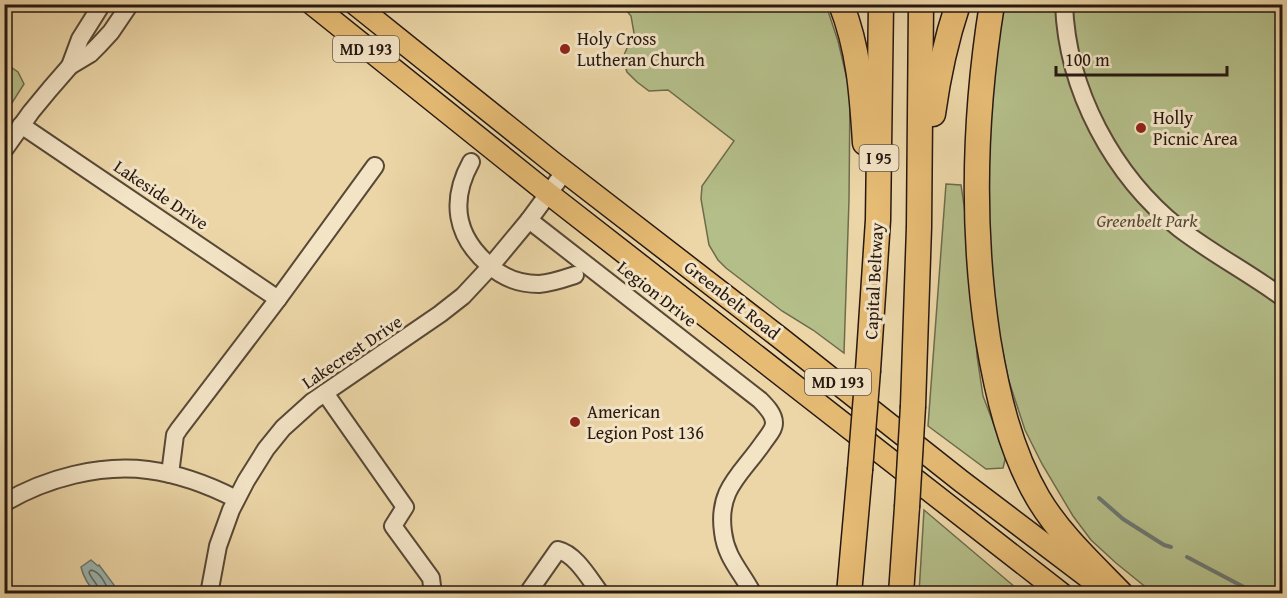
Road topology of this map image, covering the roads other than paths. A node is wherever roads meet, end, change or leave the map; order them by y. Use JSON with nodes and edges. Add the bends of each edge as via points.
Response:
{"nodes":[{"id":1,"x":102,"y":4,"type":"edge"},
{"id":2,"x":130,"y":4,"type":"edge"},
{"id":3,"x":312,"y":4,"type":"edge"},
{"id":4,"x":355,"y":4,"type":"edge"},
{"id":5,"x":841,"y":4,"type":"edge"},
{"id":6,"x":881,"y":4,"type":"edge"},
{"id":7,"x":921,"y":4,"type":"edge"},
{"id":8,"x":958,"y":4,"type":"edge"},
{"id":9,"x":992,"y":4,"type":"edge"},
{"id":10,"x":1064,"y":4,"type":"edge"},
{"id":11,"x":70,"y":66,"type":"junction"},
{"id":12,"x":21,"y":124,"type":"junction"},
{"id":13,"x":4,"y":150,"type":"edge"},
{"id":14,"x":471,"y":162,"type":"dead end"},
{"id":15,"x":375,"y":166,"type":"dead end"},
{"id":16,"x":565,"y":171,"type":"junction"},
{"id":17,"x":549,"y":194,"type":"junction"},
{"id":18,"x":529,"y":220,"type":"junction"},
{"id":19,"x":919,"y":226,"type":"junction"},
{"id":20,"x":490,"y":267,"type":"junction"},
{"id":21,"x":575,"y":275,"type":"dead end"},
{"id":22,"x":1282,"y":297,"type":"edge"},
{"id":23,"x":278,"y":299,"type":"junction"},
{"id":24,"x":873,"y":311,"type":"junction"},
{"id":25,"x":325,"y":393,"type":"junction"},
{"id":26,"x":170,"y":474,"type":"junction"},
{"id":27,"x":236,"y":499,"type":"junction"},
{"id":28,"x":4,"y":503,"type":"edge"},
{"id":29,"x":209,"y":594,"type":"edge"},
{"id":30,"x":433,"y":594,"type":"edge"},
{"id":31,"x":534,"y":594,"type":"edge"},
{"id":32,"x":601,"y":594,"type":"edge"},
{"id":33,"x":753,"y":594,"type":"edge"},
{"id":34,"x":849,"y":594,"type":"edge"},
{"id":35,"x":901,"y":594,"type":"edge"},
{"id":36,"x":1062,"y":594,"type":"edge"},
{"id":37,"x":1111,"y":594,"type":"edge"},
{"id":38,"x":1121,"y":594,"type":"edge"}],
"edges":[{"from":1,"to":11,"type":"street","via":[[80,39]]},
{"from":2,"to":11,"type":"street","via":[[90,54]]},
{"from":3,"to":17,"type":"main road","name":"Greenbelt Road","number":"MD 193"},
{"from":4,"to":16,"type":"main road","name":"Greenbelt Road","number":"MD 193"},
{"from":5,"to":24,"type":"highway","via":[[856,51],[862,90]]},
{"from":6,"to":24,"type":"highway","name":"Capital Beltway","number":"I 95"},
{"from":7,"to":19,"type":"highway","number":"I 95"},
{"from":8,"to":19,"type":"highway","via":[[936,85]]},
{"from":9,"to":38,"type":"highway","via":[[980,92],[976,209],[984,309],[999,394],[1007,427],[1037,496],[1055,524]]},
{"from":10,"to":22,"type":"street","via":[[1064,28],[1075,77],[1111,152],[1130,178],[1178,227]]},
{"from":11,"to":12,"type":"street"},
{"from":12,"to":13,"type":"street"},
{"from":12,"to":23,"type":"street","name":"Lakeside Drive"},
{"from":14,"to":20,"type":"street","via":[[459,192],[461,226],[471,247]]},
{"from":15,"to":23,"type":"street"},
{"from":16,"to":17,"type":"street","name":"Lakecrest Drive"},
{"from":16,"to":37,"type":"main road","name":"Greenbelt Road","number":"MD 193"},
{"from":17,"to":18,"type":"street","name":"Lakecrest Drive"},
{"from":17,"to":36,"type":"main road","name":"Greenbelt Road","number":"MD 193"},
{"from":18,"to":20,"type":"street","name":"Lakecrest Drive"},
{"from":18,"to":33,"type":"street","name":"Legion Drive","via":[[760,400],[772,415],[773,429],[724,501],[723,530],[729,556]]},
{"from":19,"to":35,"type":"highway","number":"I 95","bridge":true},
{"from":20,"to":21,"type":"street","via":[[508,279],[532,284]]},
{"from":20,"to":25,"type":"street","name":"Lakecrest Drive","via":[[440,314]]},
{"from":23,"to":26,"type":"street","via":[[178,429]]},
{"from":24,"to":34,"type":"highway","name":"Capital Beltway","number":"I 95","bridge":true},
{"from":25,"to":27,"type":"street","name":"Lakecrest Drive","via":[[283,428]]},
{"from":25,"to":30,"type":"street","via":[[405,507],[393,526],[431,578]]},
{"from":26,"to":27,"type":"street"},
{"from":26,"to":28,"type":"street","via":[[122,469],[85,473],[47,483]]},
{"from":27,"to":29,"type":"street","name":"Lakecrest Drive","via":[[218,546]]},
{"from":31,"to":32,"type":"street","via":[[530,590],[558,550],[573,558]]}]}
